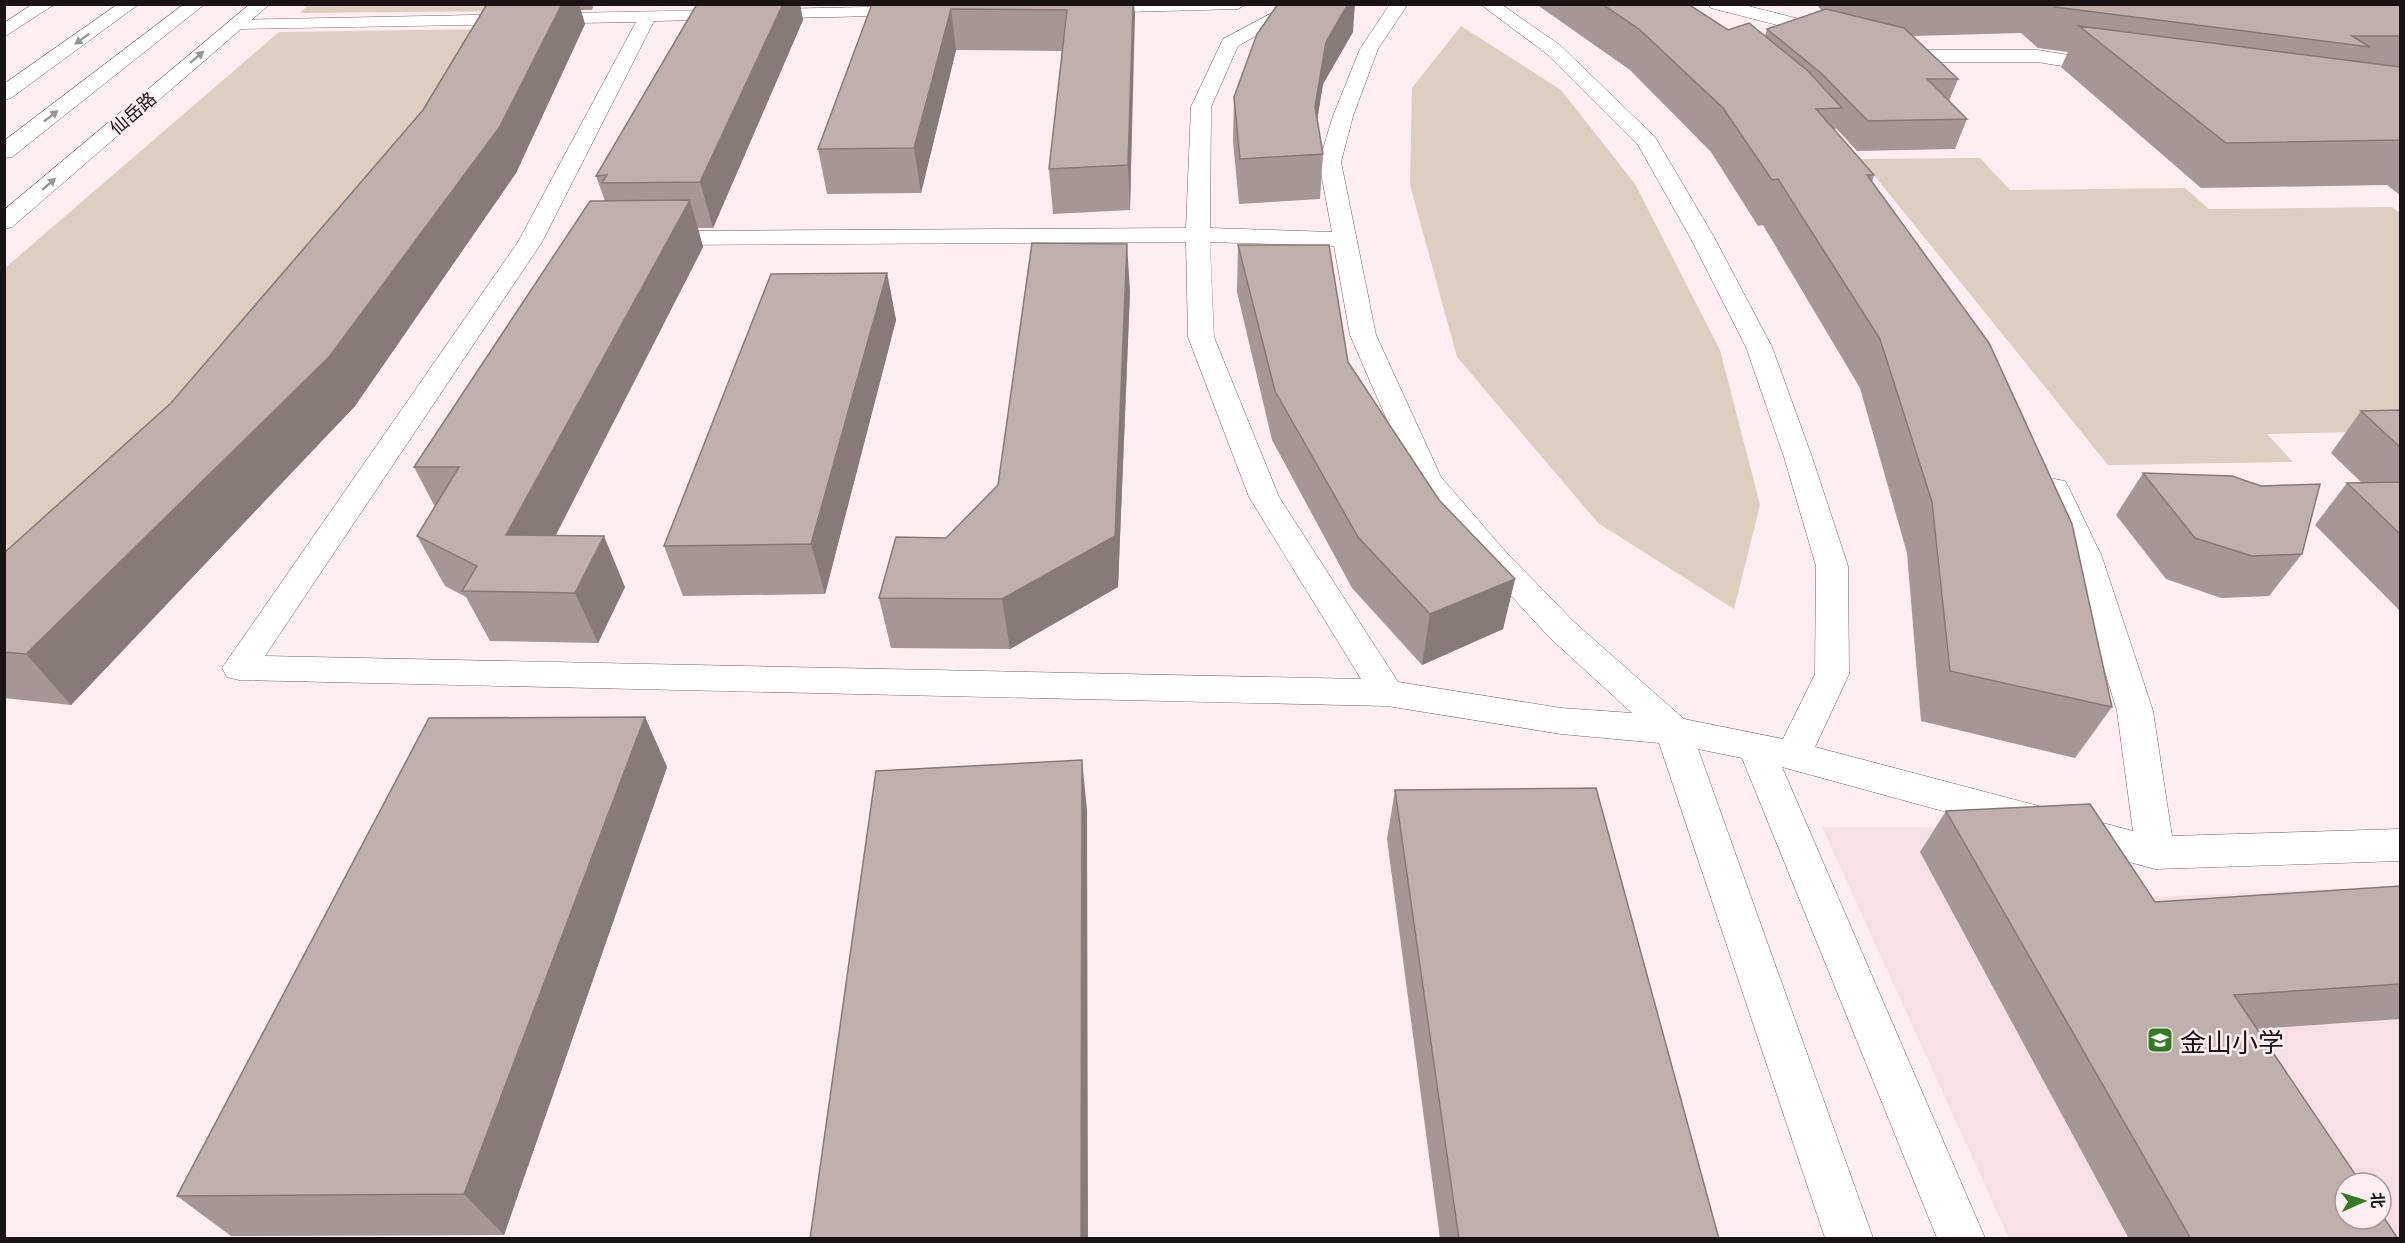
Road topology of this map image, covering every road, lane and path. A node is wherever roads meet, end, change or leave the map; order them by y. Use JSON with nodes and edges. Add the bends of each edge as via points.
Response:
{"nodes":[{"id":1,"x":46,"y":4,"type":"edge"},
{"id":2,"x":130,"y":4,"type":"edge"},
{"id":3,"x":196,"y":4,"type":"edge"},
{"id":4,"x":204,"y":4,"type":"edge"},
{"id":5,"x":261,"y":4,"type":"edge"},
{"id":6,"x":1238,"y":4,"type":"edge"},
{"id":7,"x":1303,"y":4,"type":"edge"},
{"id":8,"x":1399,"y":4,"type":"edge"},
{"id":9,"x":1489,"y":4,"type":"edge"},
{"id":10,"x":1718,"y":4,"type":"edge"},
{"id":11,"x":1067,"y":9,"type":"edge"},
{"id":12,"x":935,"y":11,"type":"edge"},
{"id":13,"x":648,"y":16,"type":"junction"},
{"id":14,"x":236,"y":24,"type":"junction"},
{"id":15,"x":4,"y":32,"type":"edge"},
{"id":16,"x":1845,"y":36,"type":"edge"},
{"id":17,"x":147,"y":41,"type":"junction"},
{"id":18,"x":1868,"y":42,"type":"edge"},
{"id":19,"x":31,"y":52,"type":"dead end"},
{"id":20,"x":2126,"y":69,"type":"edge"},
{"id":21,"x":4,"y":72,"type":"edge"},
{"id":22,"x":4,"y":94,"type":"edge"},
{"id":23,"x":4,"y":152,"type":"edge"},
{"id":24,"x":4,"y":222,"type":"edge"},
{"id":25,"x":1198,"y":235,"type":"junction"},
{"id":26,"x":634,"y":238,"type":"edge"},
{"id":27,"x":1345,"y":239,"type":"junction"},
{"id":28,"x":2043,"y":464,"type":"edge"},
{"id":29,"x":1387,"y":693,"type":"junction"},
{"id":30,"x":1673,"y":730,"type":"junction"},
{"id":31,"x":1775,"y":752,"type":"junction"},
{"id":32,"x":2400,"y":845,"type":"edge"},
{"id":33,"x":2155,"y":853,"type":"junction"},
{"id":34,"x":1849,"y":1239,"type":"edge"},
{"id":35,"x":1960,"y":1239,"type":"edge"}],
"edges":[{"from":1,"to":15,"type":"main road"},
{"from":2,"to":22,"type":"main road","one_way":true},
{"from":3,"to":17,"type":"main road"},
{"from":4,"to":17,"type":"main road"},
{"from":5,"to":14,"type":"main road","name":"仙岳路"},
{"from":6,"to":11,"type":"main road"},
{"from":7,"to":25,"type":"main road","via":[[1230,43],[1201,107]]},
{"from":8,"to":27,"type":"main road","via":[[1369,48],[1330,162]]},
{"from":9,"to":31,"type":"main road","via":[[1554,50],[1647,142],[1759,347],[1832,566],[1832,674]]},
{"from":10,"to":16,"type":"main road"},
{"from":12,"to":13,"type":"main road"},
{"from":13,"to":14,"type":"main road"},
{"from":13,"to":29,"type":"main road","via":[[530,242],[239,669]]},
{"from":24,"to":14,"type":"main road","name":"仙岳路","one_way":true},
{"from":23,"to":17,"type":"main road","one_way":true},
{"from":18,"to":20,"type":"main road","via":[[1926,56],[2037,56]]},
{"from":19,"to":21,"type":"main road"},
{"from":25,"to":26,"type":"main road"},
{"from":25,"to":27,"type":"main road"},
{"from":25,"to":29,"type":"main road","via":[[1201,337],[1264,497]]},
{"from":27,"to":30,"type":"main road","via":[[1363,335],[1428,480],[1561,629]]},
{"from":28,"to":33,"type":"main road","via":[[2086,557],[2135,711]]},
{"from":29,"to":30,"type":"main road","via":[[1561,721]]},
{"from":30,"to":31,"type":"main road"},
{"from":30,"to":34,"type":"main road"},
{"from":31,"to":33,"type":"main road"},
{"from":31,"to":35,"type":"main road"},
{"from":32,"to":33,"type":"main road"}]}
